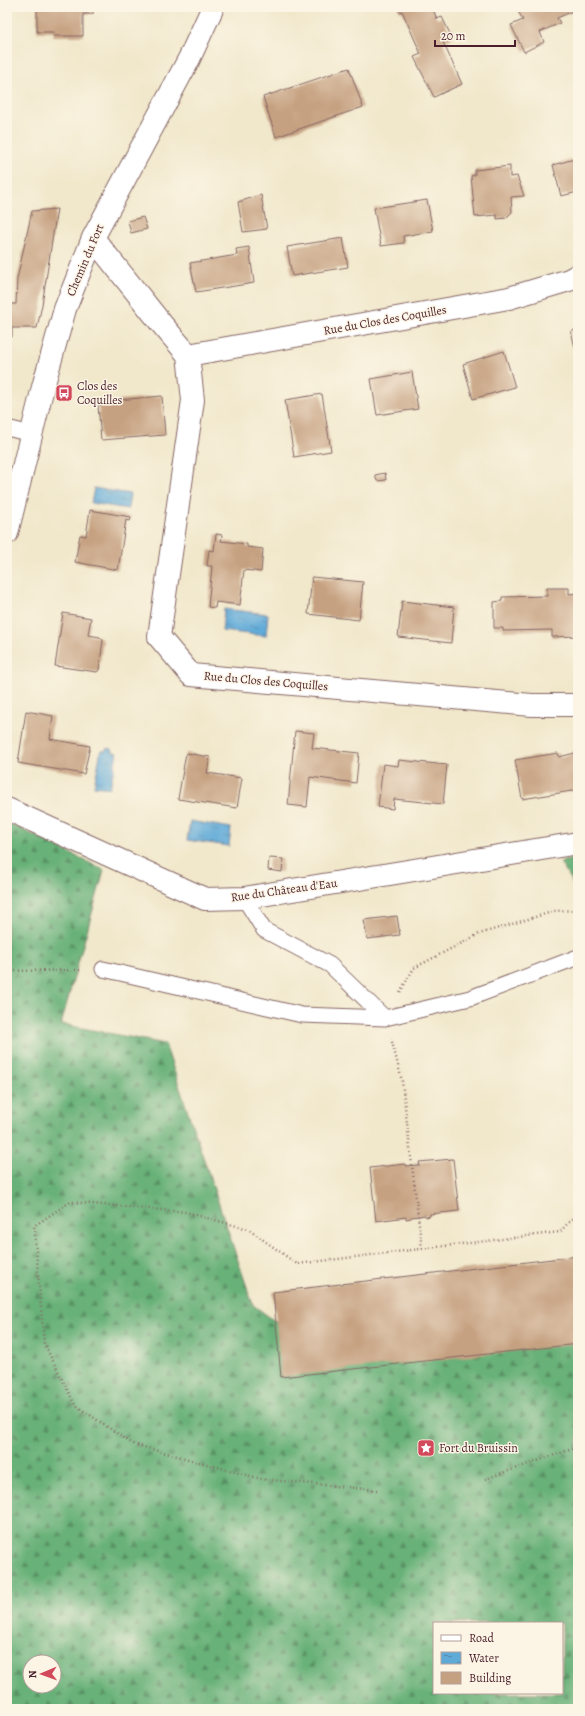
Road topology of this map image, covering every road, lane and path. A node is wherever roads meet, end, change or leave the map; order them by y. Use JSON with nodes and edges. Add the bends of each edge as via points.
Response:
{"nodes":[{"id":1,"x":213,"y":7,"type":"edge"},
{"id":2,"x":93,"y":238,"type":"junction"},
{"id":3,"x":578,"y":275,"type":"edge"},
{"id":4,"x":188,"y":355,"type":"junction"},
{"id":5,"x":7,"y":428,"type":"edge"},
{"id":6,"x":31,"y":434,"type":"junction"},
{"id":7,"x":7,"y":533,"type":"edge"},
{"id":8,"x":578,"y":705,"type":"edge"},
{"id":9,"x":7,"y":810,"type":"edge"},
{"id":10,"x":578,"y":843,"type":"edge"},
{"id":11,"x":244,"y":898,"type":"junction"},
{"id":12,"x":578,"y":910,"type":"edge"},
{"id":13,"x":578,"y":957,"type":"edge"},
{"id":14,"x":103,"y":969,"type":"joint"},
{"id":15,"x":7,"y":971,"type":"edge"},
{"id":16,"x":385,"y":1018,"type":"junction"},
{"id":17,"x":578,"y":1212,"type":"edge"},
{"id":18,"x":422,"y":1249,"type":"junction"},
{"id":19,"x":578,"y":1447,"type":"edge"},
{"id":20,"x":485,"y":1479,"type":"dead end"},
{"id":21,"x":377,"y":1490,"type":"dead end"}],
"edges":[{"from":1,"to":2,"type":"street","name":"Chemin du Fort","via":[[189,59]]},
{"from":2,"to":4,"type":"street"},
{"from":2,"to":6,"type":"street","name":"Chemin du Fort","via":[[65,309]]},
{"from":3,"to":4,"type":"street","name":"Rue du Clos des Coquilles","via":[[509,298]]},
{"from":4,"to":8,"type":"street","name":"Rue du Clos des Coquilles","via":[[193,400],[159,637],[192,675],[532,705]]},
{"from":5,"to":6,"type":"lane"},
{"from":6,"to":7,"type":"street","name":"Chemin du Fort"},
{"from":9,"to":11,"type":"street","name":"Rue du Château d'Eau","via":[[205,899]]},
{"from":10,"to":11,"type":"street","name":"Rue du Château d'Eau"},
{"from":11,"to":16,"type":"lane","via":[[264,930],[330,965]]},
{"from":12,"to":16,"type":"path","via":[[555,911],[478,934],[414,968]]},
{"from":13,"to":16,"type":"lane","via":[[470,998]]},
{"from":14,"to":15,"type":"path"},
{"from":14,"to":16,"type":"lane","via":[[302,1015]]},
{"from":16,"to":18,"type":"path","via":[[402,1081]]},
{"from":17,"to":18,"type":"path","via":[[560,1232]]},
{"from":18,"to":21,"type":"path","via":[[297,1264],[248,1229],[185,1212],[70,1202],[34,1226],[44,1343],[75,1405],[133,1444],[261,1479]]},
{"from":19,"to":20,"type":"path"}]}
